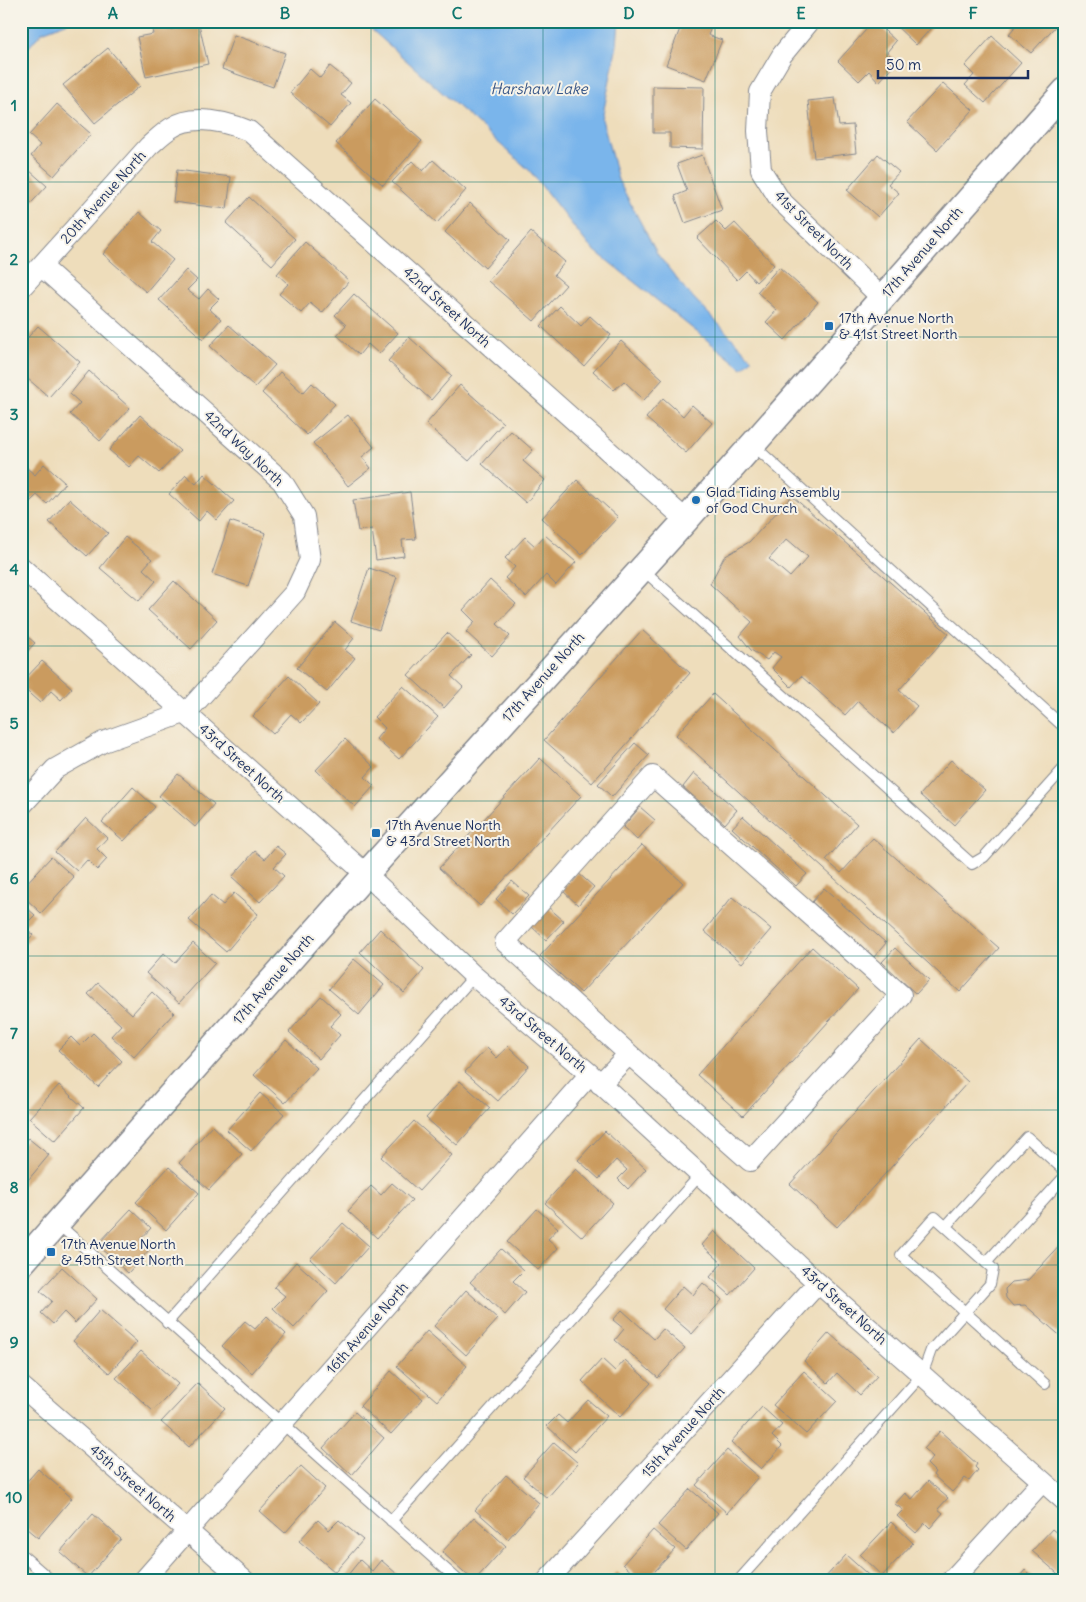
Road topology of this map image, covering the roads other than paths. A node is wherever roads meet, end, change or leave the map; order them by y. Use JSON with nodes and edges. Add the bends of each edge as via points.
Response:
{"nodes":[{"id":1,"x":810,"y":21,"type":"edge"},
{"id":2,"x":1065,"y":91,"type":"edge"},
{"id":3,"x":196,"y":121,"type":"joint"},
{"id":4,"x":41,"y":266,"type":"junction"},
{"id":5,"x":21,"y":288,"type":"edge"},
{"id":6,"x":882,"y":298,"type":"junction"},
{"id":7,"x":752,"y":444,"type":"junction"},
{"id":8,"x":686,"y":520,"type":"junction"},
{"id":9,"x":21,"y":566,"type":"edge"},
{"id":10,"x":641,"y":568,"type":"junction"},
{"id":11,"x":187,"y":712,"type":"junction"},
{"id":12,"x":1065,"y":728,"type":"edge"},
{"id":13,"x":1065,"y":767,"type":"edge"},
{"id":14,"x":21,"y":806,"type":"edge"},
{"id":15,"x":366,"y":874,"type":"junction"},
{"id":16,"x":474,"y":976,"type":"junction"},
{"id":17,"x":629,"y":1054,"type":"junction"},
{"id":18,"x":595,"y":1079,"type":"junction"},
{"id":19,"x":1065,"y":1171,"type":"edge"},
{"id":20,"x":700,"y":1175,"type":"junction"},
{"id":21,"x":1065,"y":1176,"type":"edge"},
{"id":22,"x":57,"y":1223,"type":"junction"},
{"id":23,"x":946,"y":1226,"type":"junction"},
{"id":24,"x":986,"y":1263,"type":"junction"},
{"id":25,"x":21,"y":1264,"type":"edge"},
{"id":26,"x":818,"y":1283,"type":"junction"},
{"id":27,"x":965,"y":1312,"type":"junction"},
{"id":28,"x":167,"y":1323,"type":"junction"},
{"id":29,"x":922,"y":1375,"type":"junction"},
{"id":30,"x":1045,"y":1384,"type":"dead end"},
{"id":31,"x":21,"y":1386,"type":"edge"},
{"id":32,"x":281,"y":1425,"type":"junction"},
{"id":33,"x":1042,"y":1482,"type":"junction"},
{"id":34,"x":1065,"y":1502,"type":"edge"},
{"id":35,"x":391,"y":1521,"type":"junction"},
{"id":36,"x":188,"y":1531,"type":"junction"},
{"id":37,"x":21,"y":1554,"type":"edge"},
{"id":38,"x":52,"y":1581,"type":"edge"},
{"id":39,"x":143,"y":1581,"type":"edge"},
{"id":40,"x":245,"y":1581,"type":"edge"},
{"id":41,"x":459,"y":1581,"type":"edge"},
{"id":42,"x":547,"y":1581,"type":"edge"},
{"id":43,"x":738,"y":1581,"type":"edge"},
{"id":44,"x":951,"y":1581,"type":"edge"}],
"edges":[{"from":1,"to":6,"type":"street","name":"41st Street North","via":[[782,55],[760,92],[758,132],[761,170],[780,200]]},
{"from":2,"to":6,"type":"street","name":"17th Avenue North"},
{"from":3,"to":4,"type":"street","name":"20th Avenue North","via":[[172,127],[149,146]]},
{"from":3,"to":8,"type":"street","name":"42nd Street North","via":[[222,121],[249,130]]},
{"from":4,"to":5,"type":"street","name":"20th Avenue North"},
{"from":4,"to":11,"type":"street","name":"42nd Way North","via":[[282,481],[304,516],[310,560],[295,592]]},
{"from":6,"to":7,"type":"street","name":"17th Avenue North"},
{"from":7,"to":8,"type":"street","name":"17th Avenue North"},
{"from":7,"to":12,"type":"lane"},
{"from":8,"to":10,"type":"street","name":"17th Avenue North"},
{"from":9,"to":11,"type":"street","name":"43rd Street North"},
{"from":10,"to":13,"type":"lane","via":[[972,864],[984,857]]},
{"from":10,"to":15,"type":"street","name":"17th Avenue North"},
{"from":11,"to":14,"type":"street","via":[[102,742],[55,769]]},
{"from":11,"to":15,"type":"street","name":"43rd Street North"},
{"from":15,"to":16,"type":"street","name":"43rd Street North"},
{"from":15,"to":22,"type":"street","name":"17th Avenue North"},
{"from":16,"to":18,"type":"street","name":"43rd Street North"},
{"from":16,"to":28,"type":"lane"},
{"from":17,"to":17,"type":"street","via":[[505,942],[652,776],[901,995],[750,1161]]},
{"from":17,"to":18,"type":"street","name":"16th Avenue North"},
{"from":18,"to":20,"type":"street","name":"43rd Street North"},
{"from":18,"to":32,"type":"street","name":"16th Avenue North"},
{"from":19,"to":23,"type":"lane","via":[[1026,1137]]},
{"from":20,"to":26,"type":"street","name":"43rd Street North"},
{"from":20,"to":35,"type":"lane"},
{"from":21,"to":24,"type":"lane"},
{"from":22,"to":25,"type":"street","name":"17th Avenue North"},
{"from":22,"to":28,"type":"lane"},
{"from":23,"to":24,"type":"lane"},
{"from":23,"to":27,"type":"lane","via":[[935,1217],[901,1255]]},
{"from":24,"to":27,"type":"lane","via":[[993,1269],[990,1284]]},
{"from":26,"to":29,"type":"street","name":"43rd Street North"},
{"from":26,"to":42,"type":"street","name":"15th Avenue North"},
{"from":27,"to":29,"type":"lane","via":[[932,1350]]},
{"from":27,"to":30,"type":"lane"},
{"from":28,"to":32,"type":"lane"},
{"from":29,"to":33,"type":"street","name":"43rd Street North"},
{"from":29,"to":43,"type":"lane"},
{"from":31,"to":36,"type":"street","name":"45th Street North"},
{"from":32,"to":35,"type":"lane"},
{"from":32,"to":36,"type":"street","name":"16th Avenue North"},
{"from":33,"to":34,"type":"street","name":"43rd Street North"},
{"from":33,"to":44,"type":"street"},
{"from":35,"to":41,"type":"lane"},
{"from":36,"to":39,"type":"street","name":"16th Avenue North"},
{"from":36,"to":40,"type":"street","name":"45th Street North"},
{"from":37,"to":38,"type":"lane"}]}
